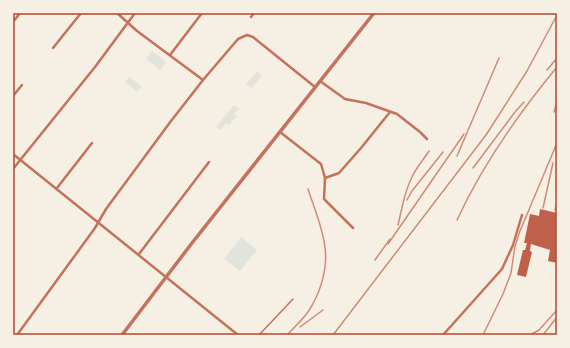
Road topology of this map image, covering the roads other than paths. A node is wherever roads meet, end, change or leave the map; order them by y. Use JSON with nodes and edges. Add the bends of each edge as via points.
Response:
{"nodes":[{"id":1,"x":20,"y":13,"type":"edge"},
{"id":2,"x":81,"y":13,"type":"edge"},
{"id":3,"x":116,"y":13,"type":"edge"},
{"id":4,"x":135,"y":13,"type":"edge"},
{"id":5,"x":202,"y":13,"type":"edge"},
{"id":6,"x":254,"y":13,"type":"edge"},
{"id":7,"x":374,"y":13,"type":"edge"},
{"id":8,"x":251,"y":17,"type":"dead end"},
{"id":9,"x":13,"y":22,"type":"edge"},
{"id":10,"x":128,"y":23,"type":"junction"},
{"id":11,"x":53,"y":48,"type":"dead end"},
{"id":12,"x":170,"y":55,"type":"junction"},
{"id":13,"x":203,"y":80,"type":"junction"},
{"id":14,"x":319,"y":81,"type":"junction"},
{"id":15,"x":22,"y":85,"type":"dead end"},
{"id":16,"x":315,"y":87,"type":"junction"},
{"id":17,"x":13,"y":96,"type":"edge"},
{"id":18,"x":390,"y":112,"type":"junction"},
{"id":19,"x":280,"y":132,"type":"junction"},
{"id":20,"x":427,"y":139,"type":"dead end"},
{"id":21,"x":92,"y":143,"type":"dead end"},
{"id":22,"x":13,"y":154,"type":"edge"},
{"id":23,"x":21,"y":160,"type":"junction"},
{"id":24,"x":209,"y":162,"type":"dead end"},
{"id":25,"x":13,"y":169,"type":"edge"},
{"id":26,"x":324,"y":178,"type":"junction"},
{"id":27,"x":57,"y":188,"type":"junction"},
{"id":28,"x":522,"y":215,"type":"dead end"},
{"id":29,"x":98,"y":222,"type":"junction"},
{"id":30,"x":353,"y":228,"type":"dead end"},
{"id":31,"x":139,"y":254,"type":"junction"},
{"id":32,"x":167,"y":277,"type":"junction"},
{"id":33,"x":293,"y":299,"type":"dead end"},
{"id":34,"x":18,"y":335,"type":"edge"},
{"id":35,"x":122,"y":335,"type":"edge"},
{"id":36,"x":238,"y":335,"type":"edge"},
{"id":37,"x":259,"y":335,"type":"edge"},
{"id":38,"x":443,"y":335,"type":"edge"}],
"edges":[{"from":1,"to":9,"type":"street"},
{"from":2,"to":11,"type":"street"},
{"from":3,"to":10,"type":"street"},
{"from":4,"to":10,"type":"street"},
{"from":5,"to":12,"type":"street"},
{"from":6,"to":8,"type":"street"},
{"from":7,"to":14,"type":"street"},
{"from":10,"to":12,"type":"street"},
{"from":10,"to":23,"type":"street"},
{"from":12,"to":13,"type":"street"},
{"from":13,"to":16,"type":"street","via":[[238,39],[247,35],[253,37]]},
{"from":13,"to":29,"type":"street"},
{"from":14,"to":16,"type":"street"},
{"from":14,"to":18,"type":"street","via":[[345,99]]},
{"from":15,"to":17,"type":"street"},
{"from":16,"to":19,"type":"street"},
{"from":18,"to":20,"type":"street","via":[[397,114]]},
{"from":18,"to":26,"type":"street","via":[[339,173]]},
{"from":19,"to":26,"type":"street","via":[[321,164]]},
{"from":19,"to":32,"type":"street"},
{"from":21,"to":27,"type":"street"},
{"from":22,"to":23,"type":"street"},
{"from":23,"to":25,"type":"street"},
{"from":23,"to":27,"type":"street"},
{"from":24,"to":31,"type":"street"},
{"from":26,"to":30,"type":"street","via":[[324,199]]},
{"from":27,"to":29,"type":"street"},
{"from":28,"to":38,"type":"street","via":[[502,269]]},
{"from":29,"to":31,"type":"street"},
{"from":29,"to":34,"type":"street"},
{"from":31,"to":32,"type":"street"},
{"from":32,"to":35,"type":"street"},
{"from":32,"to":36,"type":"street"},
{"from":33,"to":37,"type":"lane"}]}
